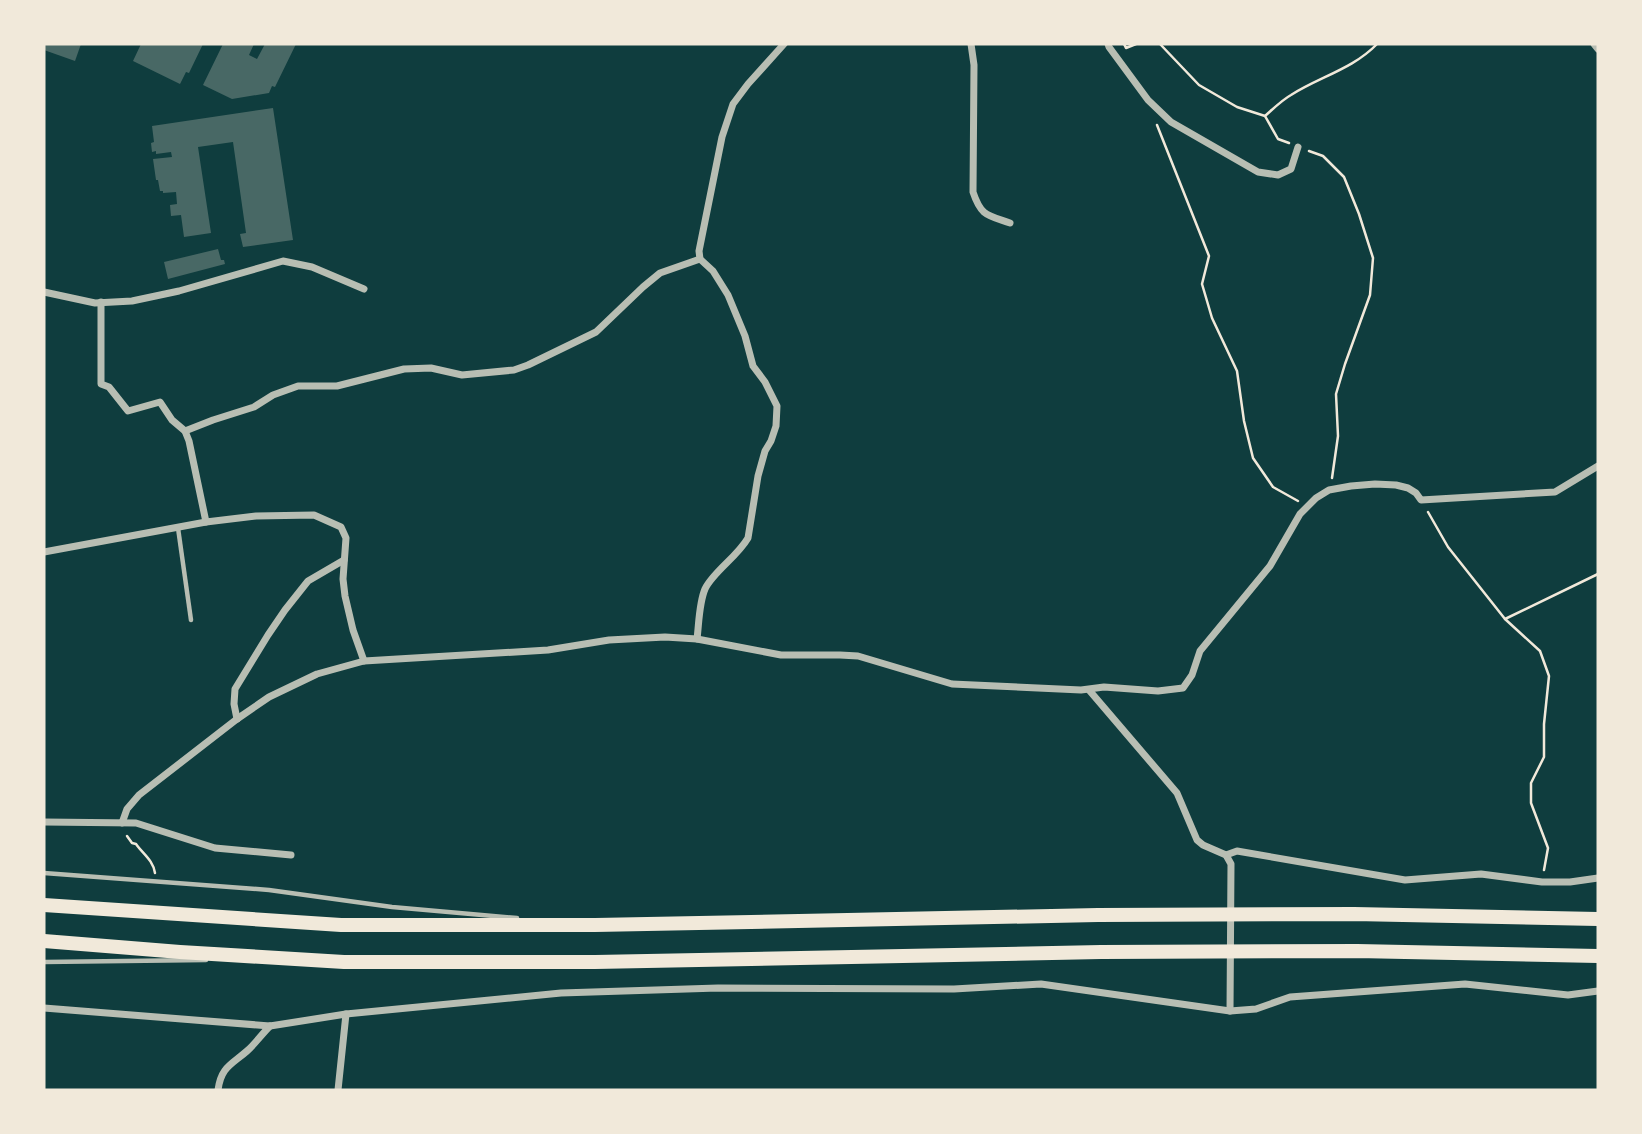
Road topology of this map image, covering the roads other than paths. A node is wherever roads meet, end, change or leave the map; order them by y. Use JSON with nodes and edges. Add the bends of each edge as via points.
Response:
{"nodes":[{"id":1,"x":784,"y":44,"type":"edge"},
{"id":2,"x":971,"y":44,"type":"edge"},
{"id":3,"x":1108,"y":44,"type":"edge"},
{"id":4,"x":1594,"y":44,"type":"edge"},
{"id":5,"x":1598,"y":49,"type":"edge"},
{"id":6,"x":1298,"y":147,"type":"road end"},
{"id":7,"x":1010,"y":223,"type":"dead end"},
{"id":8,"x":700,"y":259,"type":"junction"},
{"id":9,"x":364,"y":289,"type":"dead end"},
{"id":10,"x":44,"y":292,"type":"edge"},
{"id":11,"x":101,"y":302,"type":"junction"},
{"id":12,"x":185,"y":431,"type":"junction"},
{"id":13,"x":1598,"y":466,"type":"edge"},
{"id":14,"x":206,"y":522,"type":"junction"},
{"id":15,"x":177,"y":527,"type":"junction"},
{"id":16,"x":44,"y":552,"type":"edge"},
{"id":17,"x":344,"y":559,"type":"junction"},
{"id":18,"x":191,"y":620,"type":"dead end"},
{"id":19,"x":697,"y":639,"type":"junction"},
{"id":20,"x":364,"y":661,"type":"junction"},
{"id":21,"x":1089,"y":690,"type":"junction"},
{"id":22,"x":237,"y":719,"type":"junction"},
{"id":23,"x":44,"y":822,"type":"edge"},
{"id":24,"x":122,"y":822,"type":"junction"},
{"id":25,"x":291,"y":855,"type":"dead end"},
{"id":26,"x":1226,"y":855,"type":"junction"},
{"id":27,"x":44,"y":873,"type":"edge"},
{"id":28,"x":1598,"y":878,"type":"edge"},
{"id":29,"x":44,"y":905,"type":"edge"},
{"id":30,"x":1598,"y":919,"type":"edge"},
{"id":31,"x":595,"y":925,"type":"junction"},
{"id":32,"x":44,"y":941,"type":"edge"},
{"id":33,"x":1598,"y":956,"type":"edge"},
{"id":34,"x":294,"y":959,"type":"junction"},
{"id":35,"x":44,"y":962,"type":"edge"},
{"id":36,"x":1598,"y":991,"type":"edge"},
{"id":37,"x":44,"y":1008,"type":"edge"},
{"id":38,"x":1230,"y":1012,"type":"junction"},
{"id":39,"x":346,"y":1014,"type":"junction"},
{"id":40,"x":270,"y":1026,"type":"junction"},
{"id":41,"x":218,"y":1090,"type":"edge"},
{"id":42,"x":338,"y":1090,"type":"edge"}],
"edges":[{"from":1,"to":8,"type":"street","via":[[733,104],[722,138]]},
{"from":2,"to":7,"type":"street","via":[[973,192],[984,214]]},
{"from":3,"to":6,"type":"street","via":[[1148,100],[1171,122],[1258,172],[1278,175],[1291,169]]},
{"from":4,"to":5,"type":"street"},
{"from":8,"to":12,"type":"street","via":[[660,273],[596,332],[514,370],[462,375],[431,368],[404,369],[337,386],[298,386]]},
{"from":8,"to":19,"type":"street","via":[[728,295],[753,366],[773,396],[778,416],[758,476],[748,538],[704,592]]},
{"from":9,"to":11,"type":"street","via":[[312,267],[283,261],[178,291]]},
{"from":10,"to":11,"type":"street"},
{"from":11,"to":12,"type":"street","via":[[101,384],[109,387],[128,411],[160,402]]},
{"from":12,"to":14,"type":"street"},
{"from":13,"to":21,"type":"street","via":[[1555,492],[1422,500],[1396,485],[1329,490],[1300,514],[1270,566],[1200,651],[1183,688]]},
{"from":14,"to":15,"type":"street"},
{"from":14,"to":17,"type":"street","via":[[314,515],[344,531]]},
{"from":15,"to":16,"type":"street"},
{"from":15,"to":18,"type":"lane"},
{"from":17,"to":20,"type":"street","via":[[345,596]]},
{"from":17,"to":22,"type":"street","via":[[308,581],[268,635],[235,690]]},
{"from":19,"to":20,"type":"street","via":[[636,638],[548,650]]},
{"from":19,"to":21,"type":"street","via":[[781,655],[858,656],[952,684]]},
{"from":20,"to":22,"type":"street","via":[[317,674],[269,696]]},
{"from":21,"to":26,"type":"street","via":[[1177,793],[1197,840]]},
{"from":22,"to":24,"type":"street","via":[[139,795]]},
{"from":23,"to":24,"type":"street"},
{"from":24,"to":25,"type":"street","via":[[215,848]]},
{"from":26,"to":28,"type":"street","via":[[1237,851],[1405,880],[1481,874],[1542,882]]},
{"from":26,"to":38,"type":"street","via":[[1231,864]]},
{"from":27,"to":31,"type":"lane","via":[[269,890],[392,907]]},
{"from":29,"to":31,"type":"highway","via":[[341,925]]},
{"from":30,"to":31,"type":"highway","via":[[1098,915]]},
{"from":32,"to":34,"type":"highway"},
{"from":33,"to":34,"type":"highway","via":[[1357,951],[595,962]]},
{"from":34,"to":35,"type":"lane"},
{"from":36,"to":38,"type":"street","via":[[1568,995],[1465,984],[1290,997]]},
{"from":37,"to":40,"type":"street"},
{"from":38,"to":39,"type":"street","via":[[1041,984],[561,993]]},
{"from":39,"to":40,"type":"street"},
{"from":39,"to":42,"type":"street"},
{"from":40,"to":41,"type":"street","via":[[222,1072]]}]}
